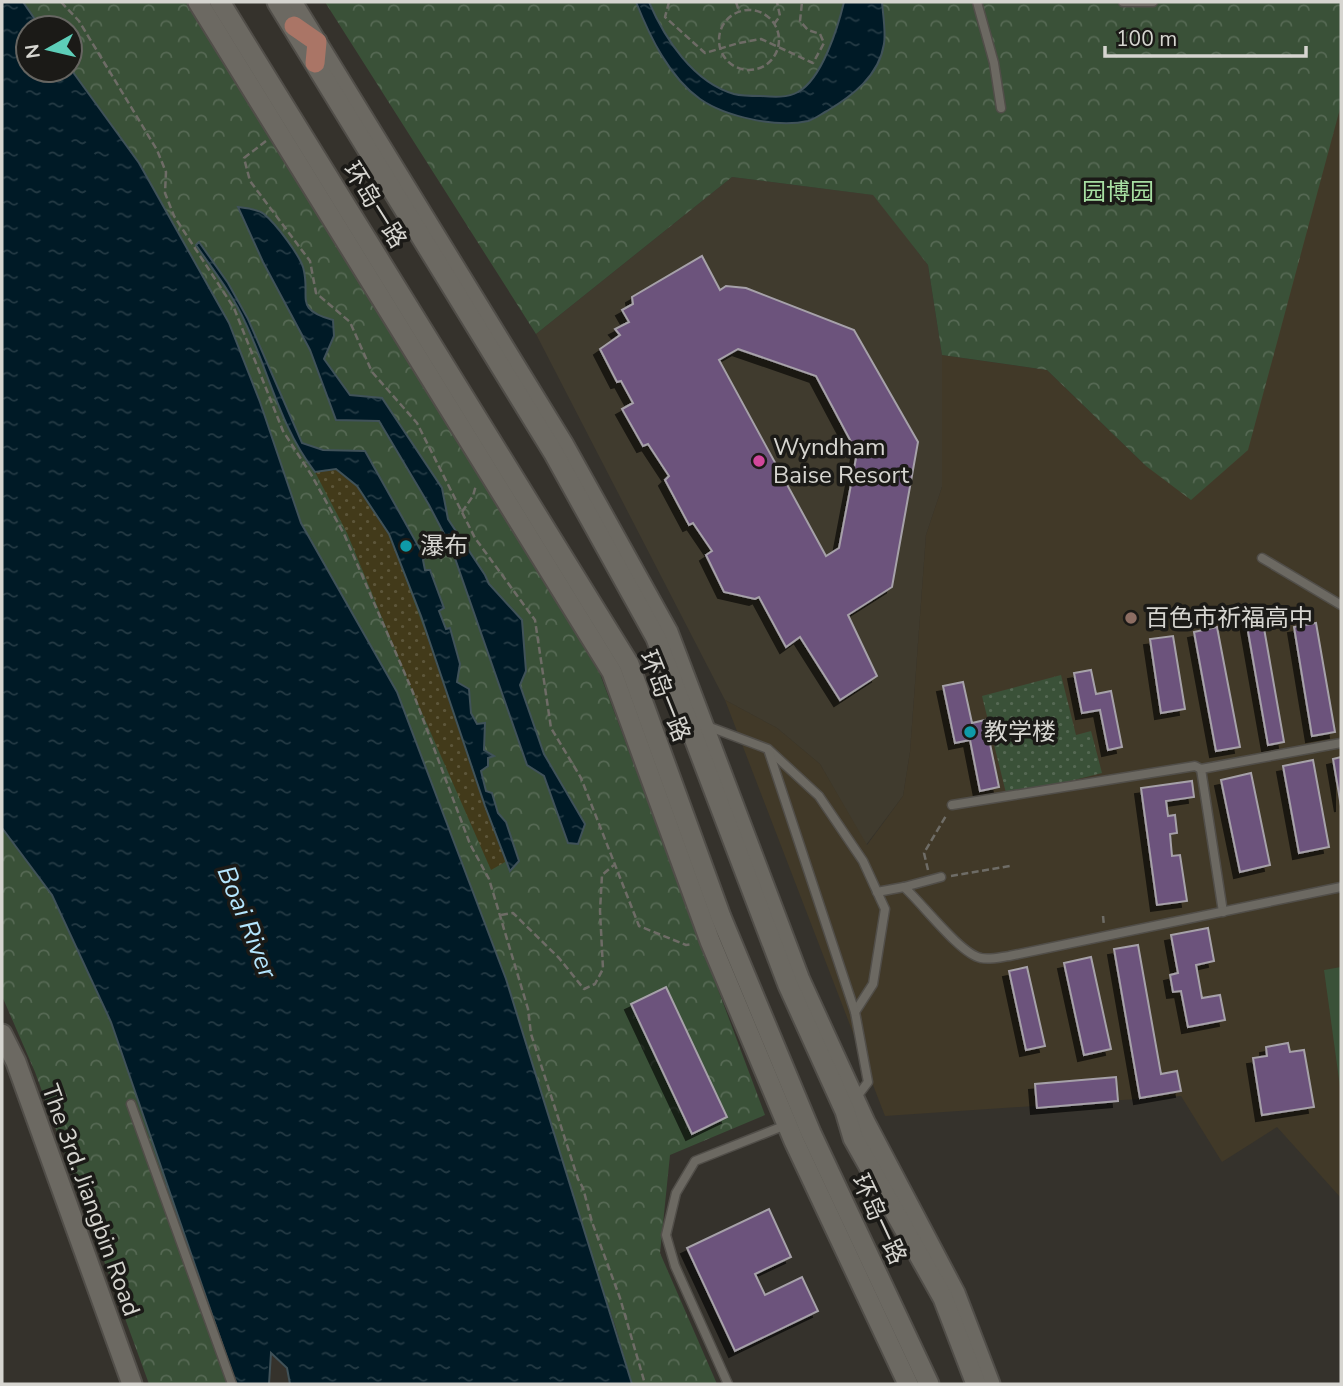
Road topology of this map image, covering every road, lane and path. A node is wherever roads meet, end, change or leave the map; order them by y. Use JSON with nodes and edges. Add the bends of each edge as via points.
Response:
{"nodes":[{"id":1,"x":61,"y":2,"type":"edge"},
{"id":2,"x":198,"y":2,"type":"edge"},
{"id":3,"x":220,"y":2,"type":"edge"},
{"id":4,"x":277,"y":2,"type":"edge"},
{"id":5,"x":292,"y":2,"type":"edge"},
{"id":6,"x":669,"y":2,"type":"edge"},
{"id":7,"x":736,"y":2,"type":"edge"},
{"id":8,"x":777,"y":2,"type":"edge"},
{"id":9,"x":803,"y":2,"type":"edge"},
{"id":10,"x":1123,"y":2,"type":"edge"},
{"id":11,"x":1153,"y":2,"type":"edge"},
{"id":12,"x":980,"y":4,"type":"edge"},
{"id":13,"x":739,"y":11,"type":"junction"},
{"id":14,"x":774,"y":24,"type":"junction"},
{"id":15,"x":294,"y":26,"type":"junction"},
{"id":16,"x":317,"y":42,"type":"junction"},
{"id":17,"x":315,"y":64,"type":"junction"},
{"id":18,"x":1001,"y":108,"type":"dead end"},
{"id":19,"x":278,"y":132,"type":"junction"},
{"id":20,"x":484,"y":466,"type":"junction"},
{"id":21,"x":462,"y":512,"type":"junction"},
{"id":22,"x":1262,"y":558,"type":"dead end"},
{"id":23,"x":1341,"y":605,"type":"edge"},
{"id":24,"x":695,"y":722,"type":"junction"},
{"id":25,"x":1341,"y":743,"type":"edge"},
{"id":26,"x":768,"y":749,"type":"junction"},
{"id":27,"x":1201,"y":769,"type":"junction"},
{"id":28,"x":952,"y":805,"type":"joint"},
{"id":29,"x":614,"y":865,"type":"junction"},
{"id":30,"x":1010,"y":866,"type":"dead end"},
{"id":31,"x":941,"y":877,"type":"joint"},
{"id":32,"x":931,"y":880,"type":"junction"},
{"id":33,"x":904,"y":887,"type":"junction"},
{"id":34,"x":1341,"y":887,"type":"edge"},
{"id":35,"x":877,"y":892,"type":"junction"},
{"id":36,"x":1223,"y":912,"type":"junction"},
{"id":37,"x":501,"y":915,"type":"junction"},
{"id":38,"x":710,"y":941,"type":"junction"},
{"id":39,"x":855,"y":1012,"type":"junction"},
{"id":40,"x":2,"y":1034,"type":"edge"},
{"id":41,"x":9,"y":1066,"type":"edge"},
{"id":42,"x":131,"y":1104,"type":"dead end"},
{"id":43,"x":850,"y":1106,"type":"junction"},
{"id":44,"x":787,"y":1125,"type":"junction"},
{"id":45,"x":132,"y":1384,"type":"edge"},
{"id":46,"x":232,"y":1384,"type":"edge"},
{"id":47,"x":645,"y":1384,"type":"edge"},
{"id":48,"x":728,"y":1384,"type":"edge"},
{"id":49,"x":908,"y":1384,"type":"edge"},
{"id":50,"x":929,"y":1384,"type":"edge"},
{"id":51,"x":976,"y":1384,"type":"edge"},
{"id":52,"x":990,"y":1384,"type":"edge"}],
"edges":[{"from":1,"to":37,"type":"path","via":[[79,21],[157,150],[174,216],[234,308],[283,431],[344,534]]},
{"from":2,"to":19,"type":"main road"},
{"from":3,"to":50,"type":"main road","name":"环岛一路","via":[[629,664],[721,917],[811,1133]]},
{"from":4,"to":15,"type":"main road","name":"环岛一路"},
{"from":5,"to":16,"type":"main road"},
{"from":6,"to":9,"type":"path","bridge":true,"via":[[664,17],[705,54],[761,39],[813,63],[824,43],[820,34],[800,21]]},
{"from":7,"to":13,"type":"path"},
{"from":8,"to":14,"type":"path","via":[[780,16]]},
{"from":10,"to":11,"type":"lane"},
{"from":12,"to":18,"type":"lane"},
{"from":13,"to":14,"type":"path","via":[[759,12]]},
{"from":13,"to":14,"type":"path","via":[[719,32],[720,52],[734,67],[753,71],[771,61],[779,43]]},
{"from":15,"to":16,"type":"main road"},
{"from":15,"to":17,"type":"main road","name":"环岛一路"},
{"from":16,"to":17,"type":"main road"},
{"from":16,"to":24,"type":"main road","via":[[564,445],[668,632]]},
{"from":17,"to":24,"type":"main road","name":"环岛一路","via":[[553,452],[656,638]]},
{"from":19,"to":20,"type":"main road"},
{"from":19,"to":21,"type":"path","via":[[244,158],[250,181],[310,261],[316,293],[350,322],[372,372],[418,423]]},
{"from":20,"to":21,"type":"path"},
{"from":20,"to":38,"type":"main road","via":[[612,672]]},
{"from":21,"to":29,"type":"path","via":[[475,538],[535,620],[551,728],[582,778]]},
{"from":22,"to":23,"type":"lane"},
{"from":24,"to":26,"type":"lane"},
{"from":24,"to":43,"type":"main road","name":"环岛一路","via":[[788,985]]},
{"from":25,"to":27,"type":"lane"},
{"from":26,"to":35,"type":"lane","via":[[819,796],[863,861]]},
{"from":26,"to":39,"type":"lane"},
{"from":27,"to":28,"type":"lane","via":[[1195,766]]},
{"from":27,"to":36,"type":"lane"},
{"from":28,"to":32,"type":"path","via":[[924,853]]},
{"from":29,"to":37,"type":"path","via":[[603,875],[603,969],[595,984],[584,989],[513,913]]},
{"from":29,"to":38,"type":"path","via":[[639,926],[686,945]]},
{"from":30,"to":31,"type":"path"},
{"from":31,"to":32,"type":"lane"},
{"from":32,"to":33,"type":"lane"},
{"from":33,"to":35,"type":"lane"},
{"from":33,"to":36,"type":"lane","via":[[955,942],[980,958],[1009,957]]},
{"from":34,"to":36,"type":"lane"},
{"from":35,"to":39,"type":"lane","via":[[885,909],[873,984]]},
{"from":37,"to":47,"type":"path","via":[[531,1034],[621,1298]]},
{"from":38,"to":44,"type":"main road"},
{"from":39,"to":43,"type":"lane","via":[[868,1082]]},
{"from":40,"to":41,"type":"main road","name":"The 3rd. Jiangbin Road"},
{"from":41,"to":45,"type":"main road","name":"The 3rd. Jiangbin Road"},
{"from":42,"to":46,"type":"lane"},
{"from":43,"to":51,"type":"main road","name":"环岛一路","via":[[853,1138],[943,1298]]},
{"from":43,"to":52,"type":"main road","via":[[955,1293]]},
{"from":44,"to":48,"type":"lane","via":[[695,1161],[676,1193],[666,1235],[675,1266]]},
{"from":44,"to":49,"type":"main road"}]}
